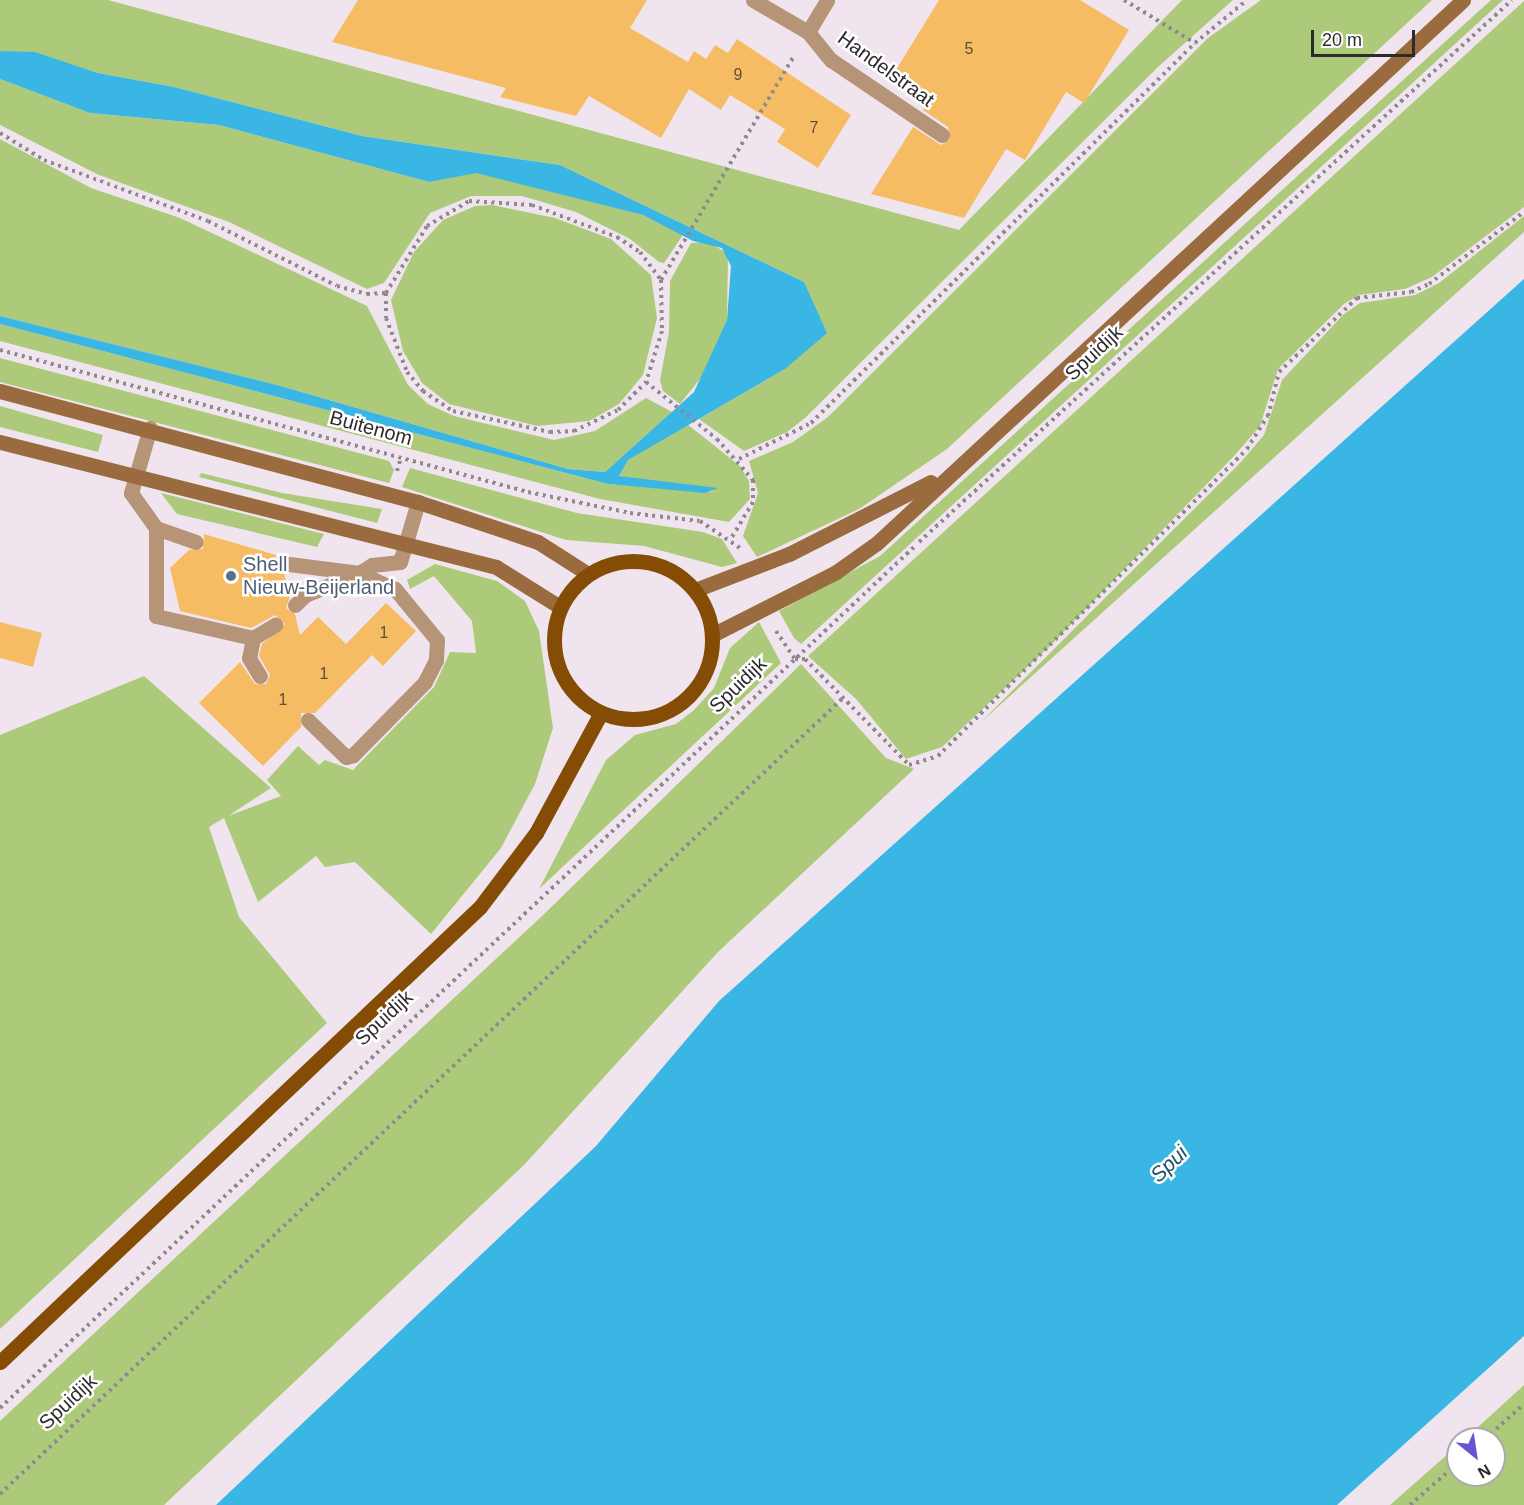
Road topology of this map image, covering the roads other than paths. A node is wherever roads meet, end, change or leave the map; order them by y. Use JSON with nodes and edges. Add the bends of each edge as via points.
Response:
{"nodes":[{"id":1,"x":753,"y":0,"type":"edge"},
{"id":2,"x":827,"y":0,"type":"edge"},
{"id":3,"x":1463,"y":0,"type":"edge"},
{"id":4,"x":808,"y":32,"type":"junction"},
{"id":5,"x":942,"y":135,"type":"dead end"},
{"id":6,"x":0,"y":391,"type":"edge"},
{"id":7,"x":150,"y":428,"type":"junction"},
{"id":8,"x":0,"y":442,"type":"edge"},
{"id":9,"x":944,"y":475,"type":"junction"},
{"id":10,"x":135,"y":478,"type":"junction"},
{"id":11,"x":418,"y":502,"type":"junction"},
{"id":12,"x":156,"y":528,"type":"junction"},
{"id":13,"x":196,"y":542,"type":"dead end"},
{"id":14,"x":406,"y":542,"type":"junction"},
{"id":15,"x":281,"y":563,"type":"dead end"},
{"id":16,"x":359,"y":573,"type":"junction"},
{"id":17,"x":588,"y":574,"type":"junction"},
{"id":18,"x":695,"y":590,"type":"junction"},
{"id":19,"x":295,"y":605,"type":"dead end"},
{"id":20,"x":560,"y":607,"type":"junction"},
{"id":21,"x":275,"y":625,"type":"dead end"},
{"id":22,"x":712,"y":635,"type":"junction"},
{"id":23,"x":253,"y":638,"type":"junction"},
{"id":24,"x":260,"y":676,"type":"dead end"},
{"id":25,"x":601,"y":713,"type":"junction"},
{"id":26,"x":308,"y":720,"type":"dead end"},
{"id":27,"x":0,"y":1362,"type":"edge"}],
"edges":[{"from":1,"to":4,"type":"street","name":"Handelstraat"},
{"from":2,"to":4,"type":"street","name":"Handelstraat"},
{"from":3,"to":9,"type":"main road","name":"Spuidijk"},
{"from":4,"to":5,"type":"street","name":"Handelstraat","via":[[831,60]]},
{"from":6,"to":7,"type":"main road"},
{"from":7,"to":10,"type":"street"},
{"from":7,"to":11,"type":"main road"},
{"from":8,"to":10,"type":"main road"},
{"from":9,"to":18,"type":"main road","name":"Spuidijk","via":[[789,554]]},
{"from":9,"to":22,"type":"main road","name":"Spuidijk","via":[[877,543],[806,587]]},
{"from":10,"to":12,"type":"street","via":[[131,493]]},
{"from":10,"to":14,"type":"main road"},
{"from":11,"to":14,"type":"street"},
{"from":11,"to":17,"type":"main road","via":[[538,542]]},
{"from":12,"to":13,"type":"street"},
{"from":12,"to":23,"type":"street","via":[[156,616]]},
{"from":14,"to":16,"type":"street","via":[[400,562],[372,565]]},
{"from":14,"to":20,"type":"main road","via":[[496,567]]},
{"from":15,"to":16,"type":"street"},
{"from":16,"to":19,"type":"street"},
{"from":16,"to":26,"type":"street","via":[[395,589],[423,618],[437,640],[436,660],[424,682],[352,755],[346,757]]},
{"from":17,"to":18,"type":"main road","via":[[615,562],[645,561],[673,571]]},
{"from":17,"to":20,"type":"main road"},
{"from":18,"to":22,"type":"main road"},
{"from":20,"to":25,"type":"main road","via":[[553,642],[562,676]]},
{"from":21,"to":23,"type":"street"},
{"from":22,"to":25,"type":"main road","via":[[704,675],[678,705],[640,719]]},
{"from":23,"to":24,"type":"street","via":[[249,658]]},
{"from":25,"to":27,"type":"main road","name":"Spuidijk","via":[[536,833],[480,907]]}]}
